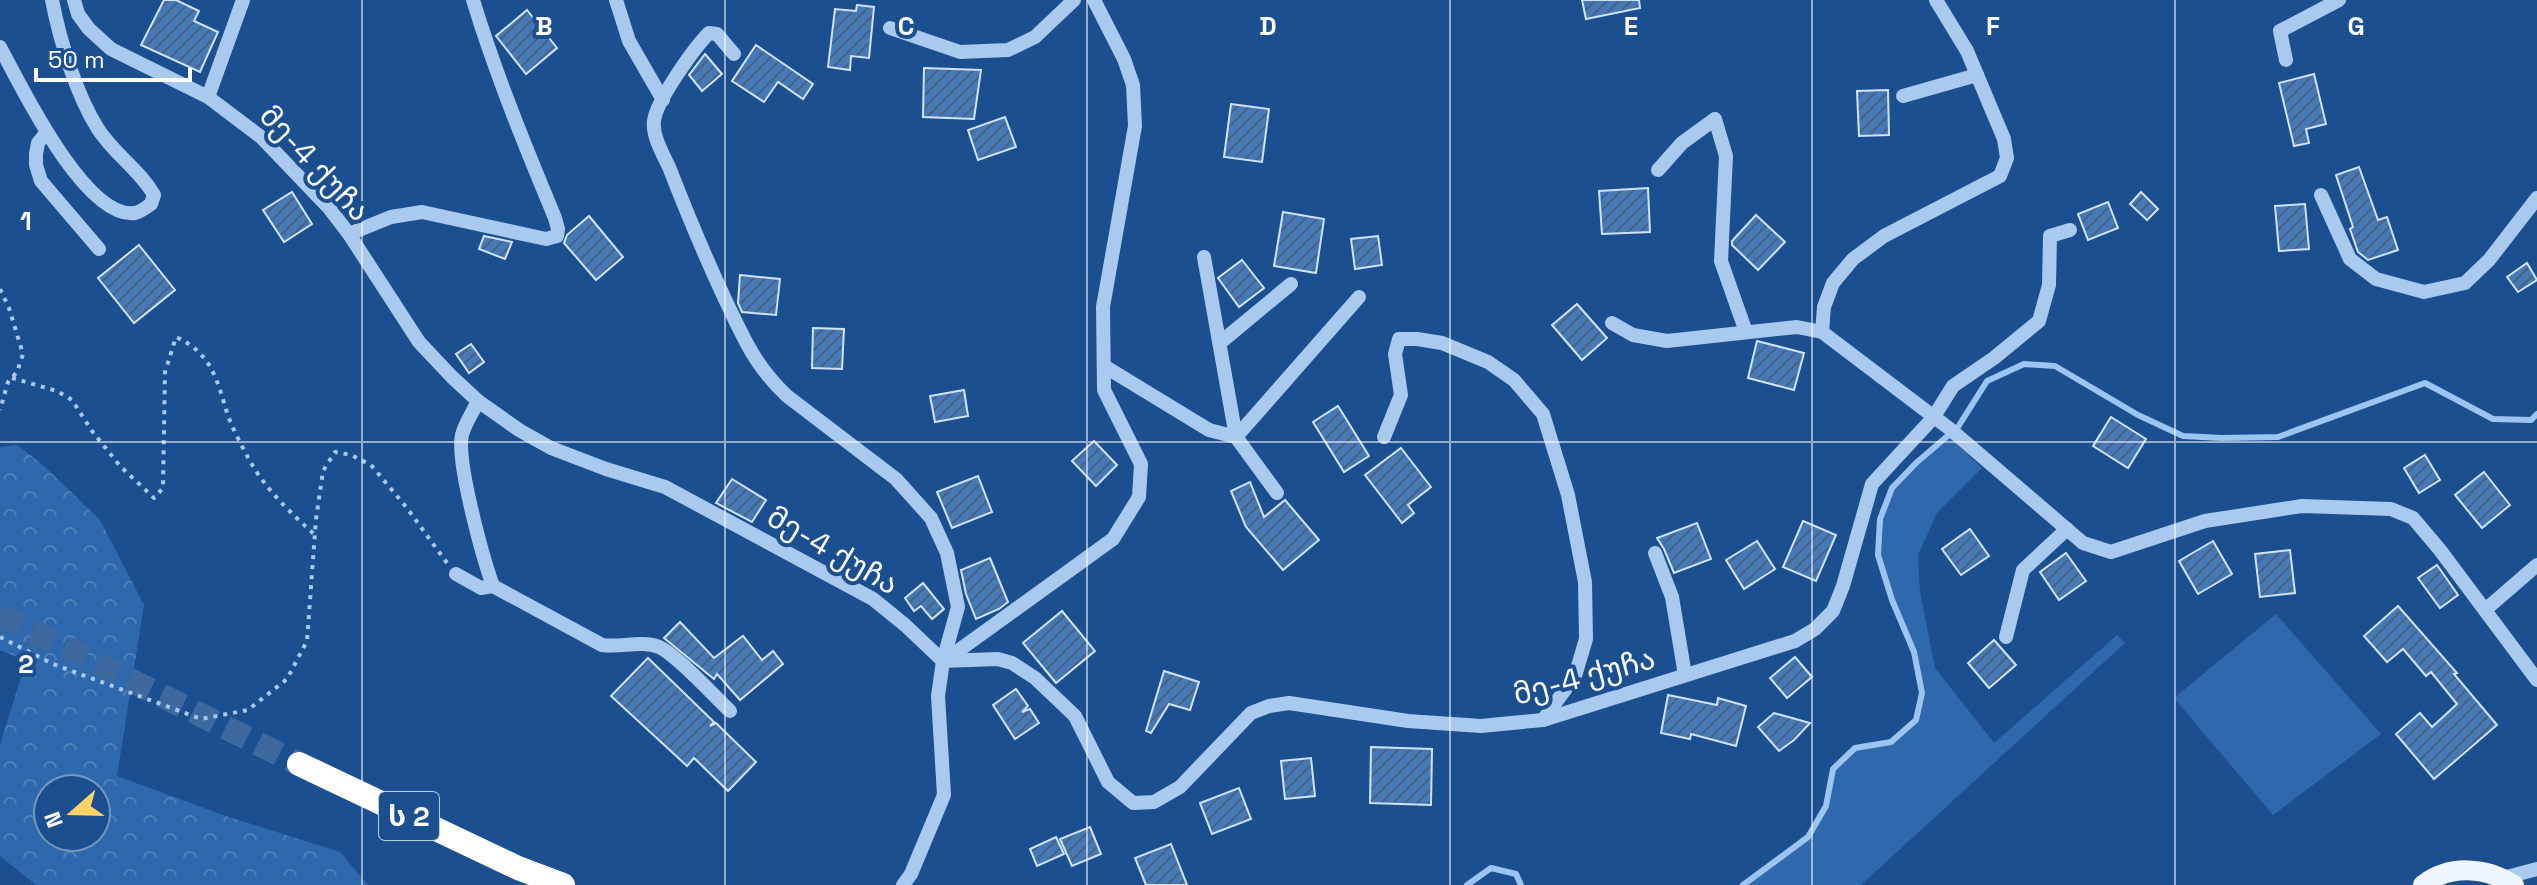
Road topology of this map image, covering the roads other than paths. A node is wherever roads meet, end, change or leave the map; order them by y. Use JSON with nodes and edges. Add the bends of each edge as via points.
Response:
{"nodes":[{"id":1,"x":52,"y":0,"type":"edge"},
{"id":2,"x":74,"y":0,"type":"edge"},
{"id":3,"x":243,"y":0,"type":"edge"},
{"id":4,"x":473,"y":0,"type":"edge"},
{"id":5,"x":616,"y":0,"type":"edge"},
{"id":6,"x":1074,"y":0,"type":"edge"},
{"id":7,"x":1094,"y":0,"type":"edge"},
{"id":8,"x":1936,"y":0,"type":"edge"},
{"id":9,"x":2339,"y":0,"type":"edge"},
{"id":10,"x":890,"y":28,"type":"dead end"},
{"id":11,"x":0,"y":47,"type":"edge"},
{"id":12,"x":734,"y":54,"type":"dead end"},
{"id":13,"x":2286,"y":60,"type":"dead end"},
{"id":14,"x":1977,"y":75,"type":"junction"},
{"id":15,"x":1903,"y":96,"type":"dead end"},
{"id":16,"x":208,"y":97,"type":"junction"},
{"id":17,"x":663,"y":100,"type":"junction"},
{"id":18,"x":46,"y":133,"type":"junction"},
{"id":19,"x":1658,"y":170,"type":"dead end"},
{"id":20,"x":2321,"y":195,"type":"dead end"},
{"id":21,"x":2537,"y":198,"type":"edge"},
{"id":22,"x":2070,"y":230,"type":"dead end"},
{"id":23,"x":349,"y":234,"type":"junction"},
{"id":24,"x":99,"y":249,"type":"dead end"},
{"id":25,"x":1204,"y":257,"type":"dead end"},
{"id":26,"x":1291,"y":284,"type":"dead end"},
{"id":27,"x":1359,"y":297,"type":"dead end"},
{"id":28,"x":1612,"y":323,"type":"dead end"},
{"id":29,"x":1746,"y":332,"type":"junction"},
{"id":30,"x":1822,"y":332,"type":"junction"},
{"id":31,"x":1221,"y":342,"type":"junction"},
{"id":32,"x":1104,"y":366,"type":"junction"},
{"id":33,"x":478,"y":401,"type":"junction"},
{"id":34,"x":1933,"y":418,"type":"junction"},
{"id":35,"x":1236,"y":437,"type":"junction"},
{"id":36,"x":1384,"y":437,"type":"dead end"},
{"id":37,"x":1277,"y":493,"type":"dead end"},
{"id":38,"x":2067,"y":529,"type":"junction"},
{"id":39,"x":1655,"y":553,"type":"dead end"},
{"id":40,"x":2537,"y":565,"type":"edge"},
{"id":41,"x":456,"y":574,"type":"road end"},
{"id":42,"x":493,"y":586,"type":"junction"},
{"id":43,"x":2485,"y":610,"type":"junction"},
{"id":44,"x":2006,"y":637,"type":"dead end"},
{"id":45,"x":943,"y":661,"type":"junction"},
{"id":46,"x":1685,"y":675,"type":"junction"},
{"id":47,"x":2537,"y":680,"type":"edge"},
{"id":48,"x":730,"y":711,"type":"dead end"},
{"id":49,"x":1543,"y":720,"type":"junction"},
{"id":50,"x":299,"y":764,"type":"tunnel mouth"},
{"id":51,"x":2537,"y":869,"type":"edge"},
{"id":52,"x":2508,"y":882,"type":"edge"},
{"id":53,"x":563,"y":885,"type":"edge"},
{"id":54,"x":903,"y":885,"type":"edge"},
{"id":55,"x":2423,"y":885,"type":"edge"}],
"edges":[{"from":1,"to":18,"type":"street","via":[[82,98],[116,152],[144,178],[154,195],[151,204],[137,213],[108,206]]},
{"from":2,"to":16,"type":"street","name":"მე-4 ქუჩა","via":[[89,29],[111,49]]},
{"from":3,"to":16,"type":"street"},
{"from":4,"to":23,"type":"street","via":[[555,218],[557,236],[546,239],[422,212],[391,217]]},
{"from":5,"to":17,"type":"street","via":[[629,41]]},
{"from":6,"to":10,"type":"street","via":[[1035,37],[1008,50],[960,52]]},
{"from":7,"to":32,"type":"street","via":[[1133,85],[1135,126],[1103,307]]},
{"from":8,"to":14,"type":"street"},
{"from":9,"to":13,"type":"street","via":[[2280,31]]},
{"from":11,"to":18,"type":"street"},
{"from":12,"to":17,"type":"street","via":[[717,34],[709,33]]},
{"from":14,"to":15,"type":"street"},
{"from":14,"to":30,"type":"street","via":[[2004,139],[2007,158],[2000,176],[1884,236],[1853,259],[1833,283]]},
{"from":16,"to":23,"type":"street","name":"მე-4 ქუჩა","via":[[261,137]]},
{"from":17,"to":45,"type":"street","via":[[654,119],[655,134],[747,343],[771,381],[896,479],[931,518],[947,553],[958,607]]},
{"from":18,"to":24,"type":"street","via":[[36,154],[41,181]]},
{"from":19,"to":29,"type":"street","via":[[1682,143],[1715,119],[1726,156],[1721,261]]},
{"from":20,"to":21,"type":"street","via":[[2350,259],[2376,279],[2424,292],[2465,283]]},
{"from":22,"to":34,"type":"street","name":"მე-4 ქუჩა","via":[[2050,236],[2049,285],[2039,321],[1953,386]]},
{"from":23,"to":33,"type":"street","name":"მე-4 ქუჩა","via":[[419,342]]},
{"from":25,"to":31,"type":"street"},
{"from":26,"to":31,"type":"street"},
{"from":27,"to":35,"type":"street"},
{"from":28,"to":29,"type":"street","via":[[1633,335],[1667,341]]},
{"from":29,"to":30,"type":"street","via":[[1797,327]]},
{"from":30,"to":34,"type":"street"},
{"from":31,"to":35,"type":"street"},
{"from":32,"to":35,"type":"street","via":[[1209,430]]},
{"from":32,"to":45,"type":"street","via":[[1104,390],[1141,464],[1139,497],[1113,539]]},
{"from":33,"to":42,"type":"street","via":[[462,435],[462,454]]},
{"from":33,"to":45,"type":"street","name":"მე-4 ქუჩა","via":[[551,448],[665,487],[873,599]]},
{"from":34,"to":38,"type":"street"},
{"from":34,"to":46,"type":"street","name":"მე-4 ქუჩა","via":[[1872,484],[1833,611],[1795,641]]},
{"from":35,"to":37,"type":"street"},
{"from":36,"to":49,"type":"street","via":[[1401,395],[1395,354],[1399,339],[1442,343],[1488,362],[1514,380],[1543,414],[1568,495],[1585,582],[1586,639],[1575,676]]},
{"from":38,"to":43,"type":"street","via":[[2083,543],[2111,552],[2205,521],[2302,506],[2391,509],[2413,518]]},
{"from":38,"to":44,"type":"street","via":[[2023,570]]},
{"from":39,"to":46,"type":"street","via":[[1672,597]]},
{"from":40,"to":43,"type":"street"},
{"from":41,"to":42,"type":"street","via":[[481,588]]},
{"from":42,"to":48,"type":"street","via":[[602,645],[658,646]]},
{"from":43,"to":47,"type":"street"},
{"from":45,"to":49,"type":"street","name":"მე-4 ქუჩა","via":[[998,659],[1035,678],[1075,716],[1108,782],[1133,803],[1154,802],[1180,787],[1251,713],[1269,706],[1289,703],[1481,726]]},
{"from":45,"to":54,"type":"street","via":[[938,696],[944,795]]},
{"from":46,"to":49,"type":"street","name":"მე-4 ქუჩა"},
{"from":50,"to":53,"type":"highway","number":"ს 2"},
{"from":51,"to":52,"type":"street"},
{"from":52,"to":55,"type":"main road","via":[[2488,872],[2457,870]]}]}
